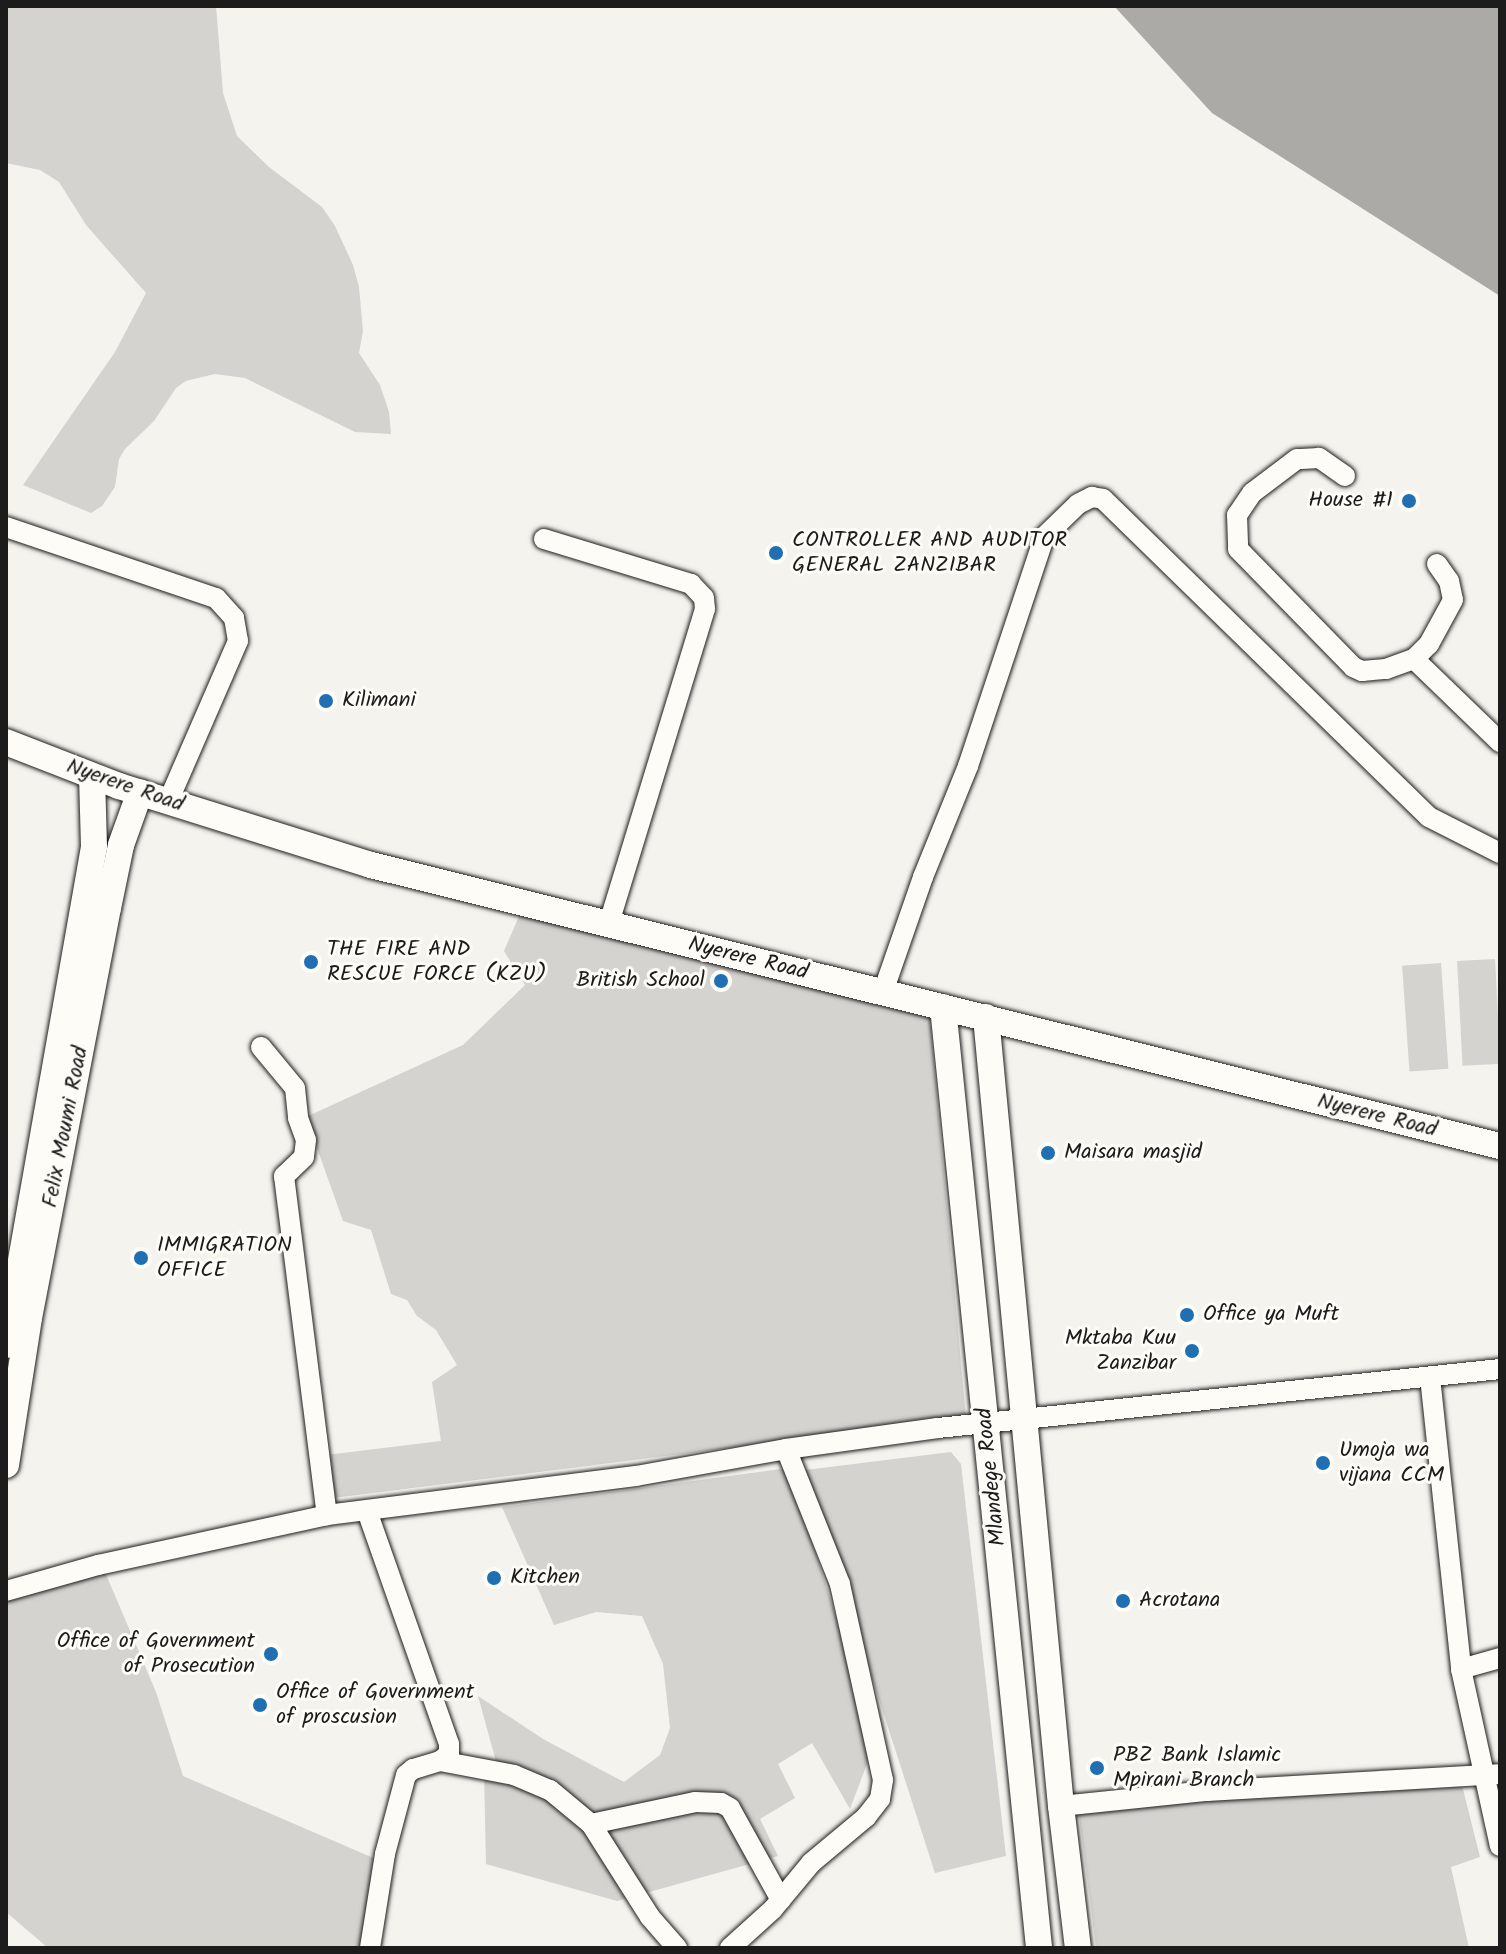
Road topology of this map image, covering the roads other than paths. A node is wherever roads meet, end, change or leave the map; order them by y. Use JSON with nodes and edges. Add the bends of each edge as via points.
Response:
{"nodes":[{"id":1,"x":1345,"y":476,"type":"dead end"},
{"id":2,"x":6,"y":527,"type":"edge"},
{"id":3,"x":544,"y":539,"type":"dead end"},
{"id":4,"x":1437,"y":564,"type":"dead end"},
{"id":5,"x":1414,"y":659,"type":"junction"},
{"id":6,"x":6,"y":742,"type":"edge"},
{"id":7,"x":1500,"y":742,"type":"edge"},
{"id":8,"x":92,"y":777,"type":"junction"},
{"id":9,"x":140,"y":792,"type":"junction"},
{"id":10,"x":168,"y":802,"type":"junction"},
{"id":11,"x":1500,"y":853,"type":"edge"},
{"id":12,"x":609,"y":923,"type":"junction"},
{"id":13,"x":883,"y":992,"type":"junction"},
{"id":14,"x":943,"y":1007,"type":"junction"},
{"id":15,"x":986,"y":1017,"type":"junction"},
{"id":16,"x":261,"y":1047,"type":"dead end"},
{"id":17,"x":1500,"y":1146,"type":"edge"},
{"id":18,"x":29,"y":1267,"type":"junction"},
{"id":19,"x":20,"y":1316,"type":"junction"},
{"id":20,"x":6,"y":1345,"type":"edge"},
{"id":21,"x":1500,"y":1369,"type":"edge"},
{"id":22,"x":1430,"y":1377,"type":"junction"},
{"id":23,"x":1025,"y":1418,"type":"junction"},
{"id":24,"x":987,"y":1422,"type":"junction"},
{"id":25,"x":786,"y":1449,"type":"junction"},
{"id":26,"x":6,"y":1465,"type":"edge"},
{"id":27,"x":367,"y":1511,"type":"junction"},
{"id":28,"x":327,"y":1515,"type":"junction"},
{"id":29,"x":6,"y":1591,"type":"edge"},
{"id":30,"x":1500,"y":1658,"type":"edge"},
{"id":31,"x":1461,"y":1669,"type":"junction"},
{"id":32,"x":440,"y":1761,"type":"junction"},
{"id":33,"x":1493,"y":1775,"type":"edge"},
{"id":34,"x":1061,"y":1806,"type":"junction"},
{"id":35,"x":591,"y":1824,"type":"junction"},
{"id":36,"x":1500,"y":1846,"type":"edge"},
{"id":37,"x":781,"y":1900,"type":"junction"},
{"id":38,"x":370,"y":1948,"type":"edge"},
{"id":39,"x":677,"y":1948,"type":"edge"},
{"id":40,"x":730,"y":1948,"type":"edge"},
{"id":41,"x":1039,"y":1948,"type":"edge"},
{"id":42,"x":1078,"y":1948,"type":"edge"}],
"edges":[{"from":1,"to":5,"type":"street","via":[[1319,458],[1297,459],[1252,493],[1237,515],[1238,549],[1353,667],[1386,669]]},
{"from":2,"to":10,"type":"street","via":[[216,598],[234,618],[238,641]]},
{"from":3,"to":12,"type":"street","via":[[691,584],[704,598],[705,609]]},
{"from":4,"to":5,"type":"street","via":[[1449,581],[1453,600],[1429,644]]},
{"from":5,"to":7,"type":"street"},
{"from":6,"to":8,"type":"main road","name":"Nyerere Road"},
{"from":8,"to":9,"type":"main road","name":"Nyerere Road"},
{"from":8,"to":18,"type":"main road","name":"Felix Moumi Road","via":[[94,847]]},
{"from":9,"to":10,"type":"main road","name":"Nyerere Road"},
{"from":9,"to":18,"type":"main road","name":"Felix Moumi Road","via":[[121,845]]},
{"from":10,"to":12,"type":"main road","name":"Nyerere Road","via":[[371,865]]},
{"from":11,"to":13,"type":"street","via":[[1419,808],[1103,499],[1092,497],[1044,537],[968,766]]},
{"from":12,"to":13,"type":"main road","name":"Nyerere Road"},
{"from":13,"to":14,"type":"main road","name":"Nyerere Road"},
{"from":14,"to":15,"type":"main road","name":"Nyerere Road"},
{"from":14,"to":24,"type":"main road","name":"Mlandege Road"},
{"from":15,"to":17,"type":"main road","name":"Nyerere Road"},
{"from":15,"to":23,"type":"main road","name":"Mlandege Road"},
{"from":16,"to":28,"type":"street","via":[[295,1088],[306,1140],[304,1157],[284,1176]]},
{"from":18,"to":19,"type":"main road","name":"Felix Moumi Road"},
{"from":19,"to":20,"type":"main road","name":"Felix Moumi Road"},
{"from":19,"to":26,"type":"main road","name":"Felix Moumi Road"},
{"from":21,"to":22,"type":"street"},
{"from":22,"to":23,"type":"street"},
{"from":22,"to":31,"type":"street"},
{"from":23,"to":24,"type":"street"},
{"from":23,"to":34,"type":"main road","name":"Mlandege Road"},
{"from":24,"to":25,"type":"street"},
{"from":24,"to":41,"type":"main road","name":"Mlandege Road"},
{"from":25,"to":27,"type":"street","via":[[636,1476]]},
{"from":25,"to":37,"type":"street","via":[[840,1584],[883,1780],[880,1799],[866,1817],[811,1863]]},
{"from":27,"to":28,"type":"street"},
{"from":27,"to":32,"type":"street","via":[[446,1731],[449,1754]]},
{"from":28,"to":29,"type":"street","via":[[98,1565]]},
{"from":30,"to":31,"type":"street"},
{"from":31,"to":33,"type":"street"},
{"from":32,"to":35,"type":"street","via":[[534,1781]]},
{"from":32,"to":38,"type":"street","via":[[406,1775],[385,1854]]},
{"from":33,"to":34,"type":"street","via":[[1207,1791]]},
{"from":33,"to":36,"type":"street"},
{"from":34,"to":42,"type":"main road","name":"Mlandege Road"},
{"from":35,"to":37,"type":"street","via":[[695,1802],[721,1803],[730,1808]]},
{"from":35,"to":39,"type":"street","via":[[650,1917]]},
{"from":37,"to":40,"type":"street"}]}
